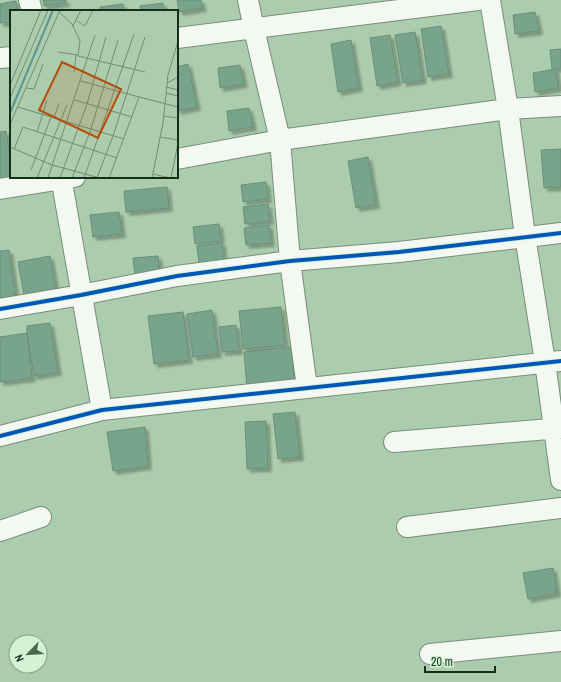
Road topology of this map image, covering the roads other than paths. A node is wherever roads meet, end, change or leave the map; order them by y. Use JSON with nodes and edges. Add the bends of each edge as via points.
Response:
{"nodes":[{"id":1,"x":29,"y":0,"type":"edge"},
{"id":2,"x":248,"y":0,"type":"edge"},
{"id":3,"x":478,"y":0,"type":"edge"},
{"id":4,"x":490,"y":0,"type":"edge"},
{"id":5,"x":32,"y":10,"type":"edge"},
{"id":6,"x":254,"y":29,"type":"junction"},
{"id":7,"x":178,"y":38,"type":"edge"},
{"id":8,"x":10,"y":57,"type":"edge"},
{"id":9,"x":0,"y":58,"type":"edge"},
{"id":10,"x":561,"y":106,"type":"edge"},
{"id":11,"x":508,"y":109,"type":"junction"},
{"id":12,"x":280,"y":140,"type":"junction"},
{"id":13,"x":178,"y":159,"type":"edge"},
{"id":14,"x":66,"y":178,"type":"edge"},
{"id":15,"x":0,"y":189,"type":"edge"},
{"id":16,"x":561,"y":233,"type":"edge"},
{"id":17,"x":525,"y":236,"type":"junction"},
{"id":18,"x":290,"y":261,"type":"junction"},
{"id":19,"x":81,"y":295,"type":"junction"},
{"id":20,"x":0,"y":309,"type":"edge"},
{"id":21,"x":553,"y":362,"type":"edge"},
{"id":22,"x":307,"y":388,"type":"junction"},
{"id":23,"x":102,"y":410,"type":"junction"},
{"id":24,"x":557,"y":428,"type":"edge"},
{"id":25,"x":0,"y":436,"type":"edge"},
{"id":26,"x":394,"y":442,"type":"dead end"},
{"id":27,"x":561,"y":480,"type":"edge"},
{"id":28,"x":561,"y":508,"type":"edge"},
{"id":29,"x":41,"y":517,"type":"dead end"},
{"id":30,"x":407,"y":527,"type":"dead end"},
{"id":31,"x":0,"y":531,"type":"edge"},
{"id":32,"x":561,"y":641,"type":"edge"},
{"id":33,"x":430,"y":654,"type":"dead end"}],
"edges":[{"from":1,"to":5,"type":"street"},
{"from":2,"to":6,"type":"street"},
{"from":3,"to":6,"type":"street"},
{"from":4,"to":11,"type":"street"},
{"from":6,"to":7,"type":"street"},
{"from":6,"to":12,"type":"street"},
{"from":8,"to":9,"type":"street"},
{"from":10,"to":11,"type":"street"},
{"from":11,"to":12,"type":"street"},
{"from":11,"to":17,"type":"street"},
{"from":12,"to":13,"type":"street"},
{"from":12,"to":18,"type":"street"},
{"from":14,"to":15,"type":"street"},
{"from":14,"to":19,"type":"street"},
{"from":16,"to":17,"type":"street"},
{"from":17,"to":18,"type":"street","via":[[398,252]]},
{"from":17,"to":21,"type":"street"},
{"from":18,"to":19,"type":"street","via":[[177,276]]},
{"from":18,"to":22,"type":"street"},
{"from":19,"to":20,"type":"street"},
{"from":19,"to":23,"type":"street"},
{"from":21,"to":22,"type":"street"},
{"from":21,"to":24,"type":"street"},
{"from":22,"to":23,"type":"street"},
{"from":23,"to":25,"type":"street"},
{"from":24,"to":26,"type":"street"},
{"from":24,"to":27,"type":"street"},
{"from":28,"to":30,"type":"street"},
{"from":29,"to":31,"type":"street"},
{"from":32,"to":33,"type":"street"}]}
